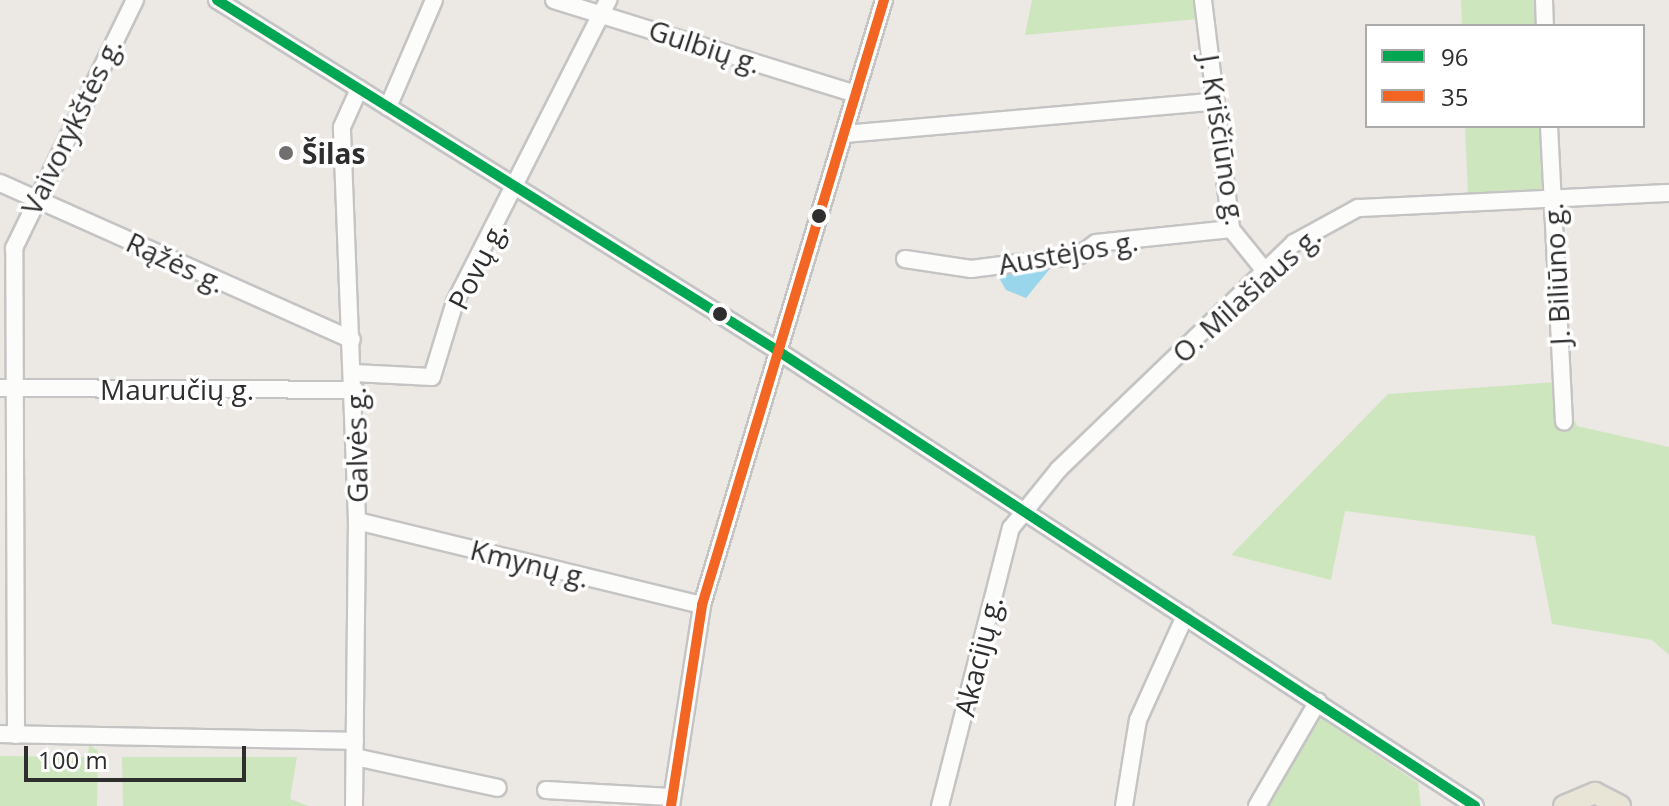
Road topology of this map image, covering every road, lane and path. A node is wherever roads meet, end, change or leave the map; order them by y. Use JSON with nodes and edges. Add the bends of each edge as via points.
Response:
{"nodes":[{"id":1,"x":135,"y":0,"type":"edge"},
{"id":2,"x":217,"y":0,"type":"edge"},
{"id":3,"x":434,"y":0,"type":"edge"},
{"id":4,"x":554,"y":0,"type":"edge"},
{"id":5,"x":884,"y":0,"type":"edge"},
{"id":6,"x":1203,"y":0,"type":"edge"},
{"id":7,"x":1544,"y":0,"type":"edge"},
{"id":8,"x":606,"y":7,"type":"edge"},
{"id":9,"x":1545,"y":24,"type":"edge"},
{"id":10,"x":359,"y":89,"type":"junction"},
{"id":11,"x":855,"y":94,"type":"junction"},
{"id":12,"x":1213,"y":102,"type":"junction"},
{"id":13,"x":388,"y":107,"type":"junction"},
{"id":14,"x":1549,"y":128,"type":"edge"},
{"id":15,"x":844,"y":134,"type":"junction"},
{"id":16,"x":0,"y":183,"type":"edge"},
{"id":17,"x":517,"y":188,"type":"junction"},
{"id":18,"x":1669,"y":193,"type":"edge"},
{"id":19,"x":33,"y":198,"type":"junction"},
{"id":20,"x":1551,"y":198,"type":"junction"},
{"id":21,"x":1231,"y":229,"type":"junction"},
{"id":22,"x":905,"y":259,"type":"dead end"},
{"id":23,"x":1265,"y":271,"type":"junction"},
{"id":24,"x":352,"y":340,"type":"junction"},
{"id":25,"x":775,"y":349,"type":"junction"},
{"id":26,"x":354,"y":382,"type":"junction"},
{"id":27,"x":6,"y":388,"type":"edge"},
{"id":28,"x":1564,"y":422,"type":"dead end"},
{"id":29,"x":1023,"y":509,"type":"junction"},
{"id":30,"x":357,"y":521,"type":"junction"},
{"id":31,"x":702,"y":605,"type":"junction"},
{"id":32,"x":1185,"y":616,"type":"junction"},
{"id":33,"x":1318,"y":701,"type":"junction"},
{"id":34,"x":8,"y":734,"type":"edge"},
{"id":35,"x":355,"y":749,"type":"junction"},
{"id":36,"x":498,"y":788,"type":"dead end"},
{"id":37,"x":546,"y":790,"type":"dead end"},
{"id":38,"x":671,"y":801,"type":"edge"},
{"id":39,"x":354,"y":806,"type":"edge"},
{"id":40,"x":940,"y":806,"type":"edge"},
{"id":41,"x":1124,"y":806,"type":"edge"},
{"id":42,"x":1257,"y":806,"type":"edge"},
{"id":43,"x":1475,"y":806,"type":"edge"},
{"id":44,"x":1564,"y":806,"type":"edge"},
{"id":45,"x":1620,"y":806,"type":"edge"}],
"edges":[{"from":1,"to":19,"type":"street","name":"Vaivorykštės g."},
{"from":2,"to":10,"type":"street"},
{"from":3,"to":13,"type":"street"},
{"from":4,"to":8,"type":"street","name":"Gulbių g."},
{"from":5,"to":11,"type":"street"},
{"from":6,"to":12,"type":"street","name":"J. Kriščiūno g."},
{"from":7,"to":9,"type":"street"},
{"from":8,"to":11,"type":"street","name":"Gulbių g."},
{"from":8,"to":17,"type":"street","name":"Povų g."},
{"from":10,"to":13,"type":"street"},
{"from":10,"to":24,"type":"street","name":"Galvės g.","via":[[342,127]]},
{"from":11,"to":15,"type":"street"},
{"from":12,"to":15,"type":"street"},
{"from":12,"to":21,"type":"street","name":"J. Kriščiūno g."},
{"from":13,"to":17,"type":"street"},
{"from":14,"to":20,"type":"street","name":"J. Biliūno g."},
{"from":15,"to":25,"type":"street"},
{"from":16,"to":19,"type":"street","name":"Rąžės g."},
{"from":17,"to":25,"type":"street"},
{"from":17,"to":26,"type":"street","name":"Povų g.","via":[[455,302],[432,377]]},
{"from":18,"to":20,"type":"street","name":"O. Milašiaus g."},
{"from":19,"to":24,"type":"street","name":"Rąžės g."},
{"from":19,"to":27,"type":"street","name":"Vaivorykštės g.","via":[[14,248]]},
{"from":20,"to":23,"type":"street","name":"O. Milašiaus g.","via":[[1358,208],[1334,216]]},
{"from":20,"to":28,"type":"street","name":"J. Biliūno g."},
{"from":21,"to":22,"type":"street","name":"Austėjos g.","via":[[1096,243],[1080,255],[971,269]]},
{"from":21,"to":23,"type":"street","name":"J. Kriščiūno g."},
{"from":23,"to":29,"type":"street","name":"O. Milašiaus g."},
{"from":24,"to":26,"type":"street","name":"Galvės g."},
{"from":25,"to":29,"type":"street"},
{"from":25,"to":31,"type":"street"},
{"from":26,"to":27,"type":"street","name":"Mauručių g."},
{"from":26,"to":30,"type":"street","name":"Galvės g."},
{"from":27,"to":34,"type":"street","name":"Vaivorykštės g."},
{"from":29,"to":32,"type":"street"},
{"from":29,"to":40,"type":"street","name":"Akacijų g.","via":[[1008,534]]},
{"from":30,"to":31,"type":"street","name":"Kmynų g."},
{"from":30,"to":35,"type":"street","name":"Galvės g."},
{"from":31,"to":38,"type":"street"},
{"from":32,"to":33,"type":"street"},
{"from":32,"to":41,"type":"street","via":[[1138,720]]},
{"from":33,"to":42,"type":"street"},
{"from":33,"to":43,"type":"street"},
{"from":34,"to":35,"type":"street"},
{"from":35,"to":36,"type":"street"},
{"from":35,"to":39,"type":"street","name":"Galvės g."},
{"from":37,"to":38,"type":"street"},
{"from":44,"to":45,"type":"main road","via":[[1595,793]]}]}
